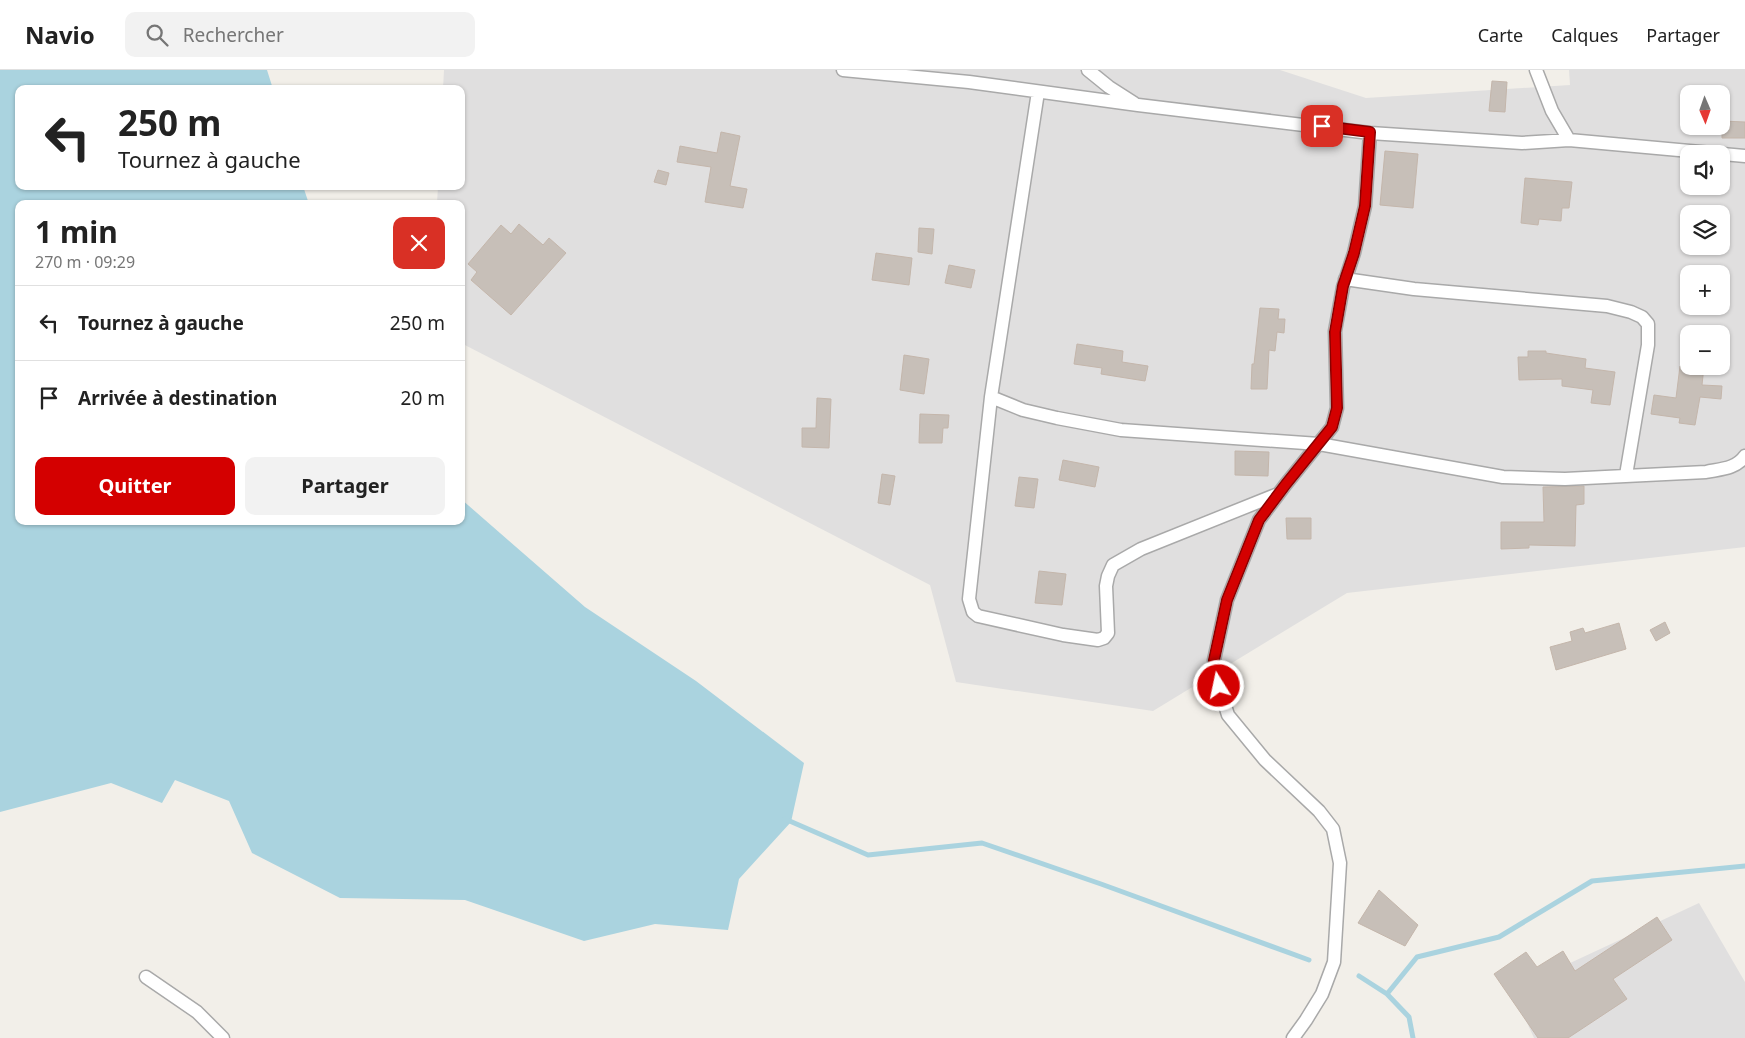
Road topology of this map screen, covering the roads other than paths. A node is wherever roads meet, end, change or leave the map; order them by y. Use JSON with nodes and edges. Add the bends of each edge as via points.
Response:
{"nodes":[{"id":1,"x":844,"y":70,"type":"edge"},
{"id":2,"x":1088,"y":70,"type":"edge"},
{"id":3,"x":1536,"y":70,"type":"edge"},
{"id":4,"x":1038,"y":92,"type":"junction"},
{"id":5,"x":1138,"y":105,"type":"junction"},
{"id":6,"x":1370,"y":132,"type":"junction"},
{"id":7,"x":1570,"y":140,"type":"junction"},
{"id":8,"x":1745,"y":156,"type":"edge"},
{"id":9,"x":1345,"y":279,"type":"junction"},
{"id":10,"x":991,"y":397,"type":"junction"},
{"id":11,"x":1319,"y":444,"type":"junction"},
{"id":12,"x":1745,"y":456,"type":"edge"},
{"id":13,"x":1626,"y":475,"type":"junction"},
{"id":14,"x":1279,"y":493,"type":"junction"},
{"id":15,"x":146,"y":977,"type":"dead end"},
{"id":16,"x":223,"y":1038,"type":"edge"},
{"id":17,"x":1293,"y":1038,"type":"edge"}],
"edges":[{"from":1,"to":4,"type":"street"},
{"from":2,"to":5,"type":"street"},
{"from":3,"to":7,"type":"street","via":[[1552,111]]},
{"from":4,"to":5,"type":"street"},
{"from":4,"to":10,"type":"street"},
{"from":5,"to":6,"type":"street"},
{"from":6,"to":7,"type":"street","via":[[1522,143]]},
{"from":6,"to":9,"type":"street","via":[[1365,206]]},
{"from":7,"to":8,"type":"street"},
{"from":9,"to":11,"type":"street","via":[[1335,332],[1337,408],[1332,427]]},
{"from":9,"to":13,"type":"street","via":[[1414,290],[1607,306],[1642,317],[1648,324],[1648,345]]},
{"from":10,"to":11,"type":"street","via":[[1023,410],[1121,430]]},
{"from":10,"to":14,"type":"street","via":[[969,599],[973,612],[978,616],[1063,635],[1104,638],[1108,633],[1106,586],[1113,565],[1141,550]]},
{"from":11,"to":13,"type":"street","via":[[1503,477]]},
{"from":11,"to":14,"type":"street"},
{"from":12,"to":13,"type":"street","via":[[1741,462],[1727,468],[1706,472]]},
{"from":14,"to":17,"type":"street","via":[[1259,520],[1241,560],[1227,600],[1214,660],[1228,715],[1265,760],[1319,811],[1333,829],[1340,863],[1334,962],[1322,994]]},
{"from":15,"to":16,"type":"street","via":[[197,1012]]}]}
